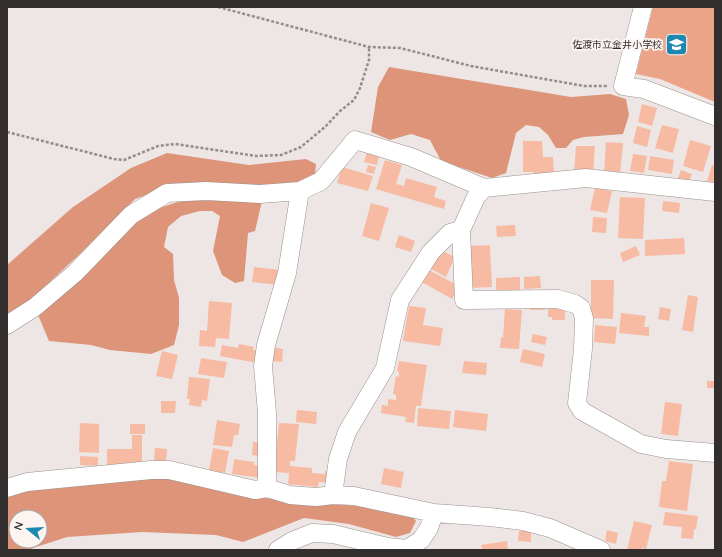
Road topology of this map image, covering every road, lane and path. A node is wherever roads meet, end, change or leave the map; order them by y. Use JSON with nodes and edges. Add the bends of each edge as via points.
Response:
{"nodes":[{"id":1,"x":218,"y":7,"type":"edge"},
{"id":2,"x":643,"y":7,"type":"edge"},
{"id":3,"x":369,"y":47,"type":"junction"},
{"id":4,"x":623,"y":86,"type":"junction"},
{"id":5,"x":715,"y":116,"type":"edge"},
{"id":6,"x":7,"y":132,"type":"edge"},
{"id":7,"x":484,"y":188,"type":"junction"},
{"id":8,"x":300,"y":191,"type":"junction"},
{"id":9,"x":715,"y":192,"type":"edge"},
{"id":10,"x":461,"y":230,"type":"junction"},
{"id":11,"x":7,"y":325,"type":"edge"},
{"id":12,"x":715,"y":453,"type":"edge"},
{"id":13,"x":7,"y":488,"type":"edge"},
{"id":14,"x":267,"y":488,"type":"junction"},
{"id":15,"x":333,"y":495,"type":"junction"},
{"id":16,"x":434,"y":513,"type":"junction"},
{"id":17,"x":278,"y":550,"type":"edge"},
{"id":18,"x":601,"y":550,"type":"edge"}],
"edges":[{"from":1,"to":3,"type":"path"},
{"from":2,"to":4,"type":"street"},
{"from":3,"to":4,"type":"path","via":[[400,48],[471,66],[584,86]]},
{"from":3,"to":6,"type":"path","via":[[369,60],[354,100],[301,147],[281,155],[256,156],[175,144],[158,146],[124,160]]},
{"from":4,"to":5,"type":"street","via":[[644,90]]},
{"from":7,"to":8,"type":"street","via":[[410,157],[355,140],[321,181]]},
{"from":7,"to":9,"type":"street","via":[[586,178]]},
{"from":7,"to":10,"type":"street","via":[[476,197]]},
{"from":8,"to":11,"type":"street","via":[[260,194],[206,191],[167,194],[131,214],[75,273],[35,307]]},
{"from":8,"to":14,"type":"street","via":[[287,273],[266,345],[263,366],[267,413]]},
{"from":10,"to":12,"type":"street","via":[[464,300],[558,299],[581,308],[584,318],[583,349],[577,403],[582,411],[642,444]]},
{"from":10,"to":15,"type":"street","via":[[450,234],[431,252],[400,300],[385,368],[347,432],[338,459]]},
{"from":13,"to":14,"type":"street","via":[[27,482],[151,470],[169,470],[255,490]]},
{"from":14,"to":15,"type":"street","via":[[290,495]]},
{"from":15,"to":16,"type":"street","via":[[354,496]]},
{"from":16,"to":17,"type":"street","via":[[429,528],[421,540],[407,549],[334,534],[312,534],[292,541]]},
{"from":16,"to":18,"type":"street","via":[[523,521],[550,528]]}]}
